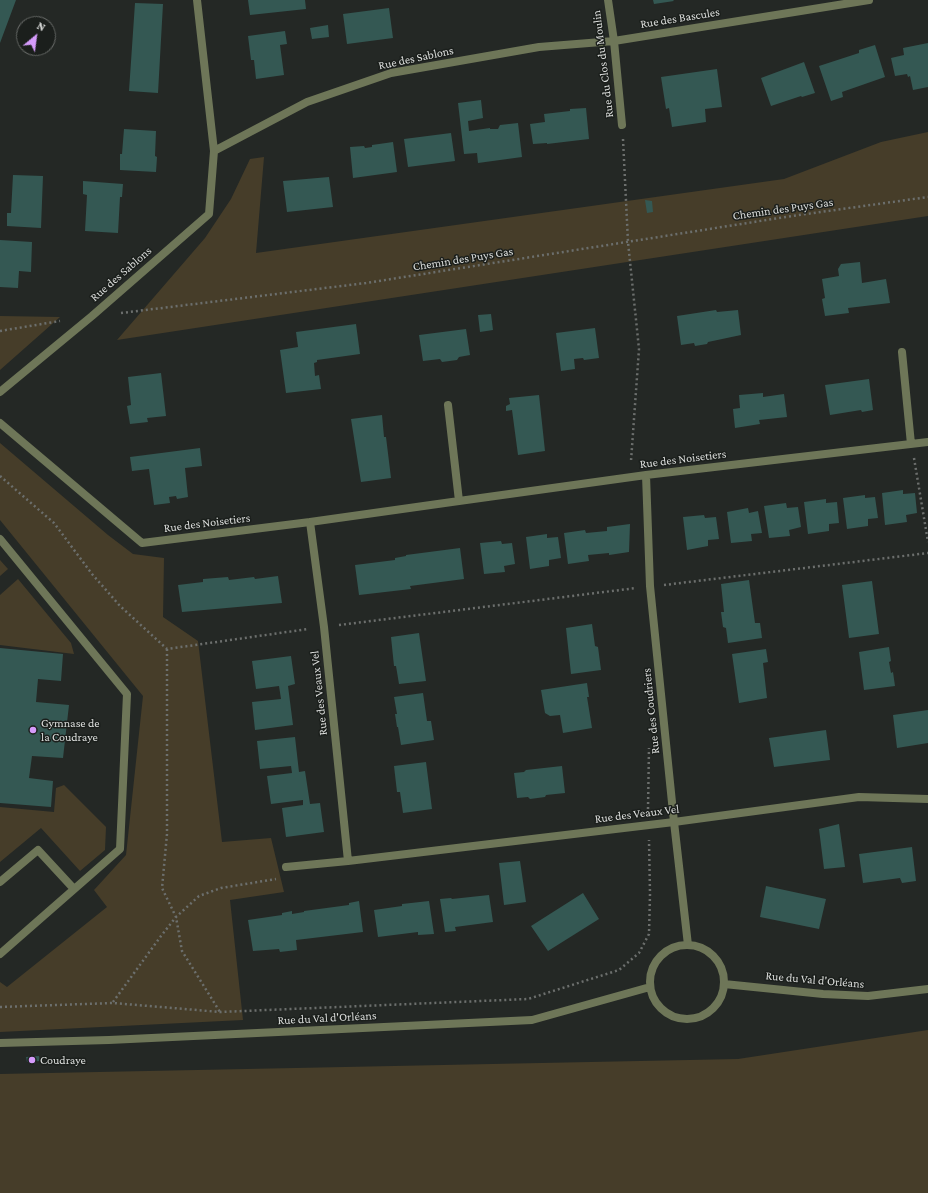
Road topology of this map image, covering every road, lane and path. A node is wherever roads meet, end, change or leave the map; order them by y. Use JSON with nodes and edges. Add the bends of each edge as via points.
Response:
{"nodes":[{"id":1,"x":197,"y":0,"type":"edge"},
{"id":2,"x":608,"y":0,"type":"edge"},
{"id":3,"x":869,"y":0,"type":"edge"},
{"id":4,"x":614,"y":41,"type":"junction"},
{"id":5,"x":622,"y":125,"type":"joint"},
{"id":6,"x":214,"y":151,"type":"junction"},
{"id":7,"x":928,"y":197,"type":"edge"},
{"id":8,"x":628,"y":242,"type":"junction"},
{"id":9,"x":92,"y":316,"type":"junction"},
{"id":10,"x":61,"y":321,"type":"dead end"},
{"id":11,"x":0,"y":331,"type":"edge"},
{"id":12,"x":902,"y":352,"type":"dead end"},
{"id":13,"x":0,"y":392,"type":"edge"},
{"id":14,"x":448,"y":405,"type":"dead end"},
{"id":15,"x":0,"y":423,"type":"edge"},
{"id":16,"x":928,"y":442,"type":"edge"},
{"id":17,"x":911,"y":444,"type":"junction"},
{"id":18,"x":646,"y":475,"type":"junction"},
{"id":19,"x":0,"y":476,"type":"edge"},
{"id":20,"x":630,"y":478,"type":"junction"},
{"id":21,"x":459,"y":500,"type":"junction"},
{"id":22,"x":310,"y":522,"type":"junction"},
{"id":23,"x":0,"y":539,"type":"edge"},
{"id":24,"x":928,"y":542,"type":"edge"},
{"id":25,"x":928,"y":553,"type":"edge"},
{"id":26,"x":650,"y":586,"type":"junction"},
{"id":27,"x":324,"y":627,"type":"junction"},
{"id":28,"x":167,"y":649,"type":"junction"},
{"id":29,"x":649,"y":745,"type":"dead end"},
{"id":30,"x":928,"y":799,"type":"edge"},
{"id":31,"x":674,"y":822,"type":"junction"},
{"id":32,"x":648,"y":825,"type":"junction"},
{"id":33,"x":348,"y":861,"type":"junction"},
{"id":34,"x":300,"y":866,"type":"junction"},
{"id":35,"x":286,"y":867,"type":"dead end"},
{"id":36,"x":0,"y":882,"type":"edge"},
{"id":37,"x":74,"y":889,"type":"junction"},
{"id":38,"x":176,"y":917,"type":"junction"},
{"id":39,"x":688,"y":944,"type":"junction"},
{"id":40,"x":0,"y":954,"type":"edge"},
{"id":41,"x":724,"y":984,"type":"junction"},
{"id":42,"x":650,"y":987,"type":"junction"},
{"id":43,"x":928,"y":989,"type":"edge"},
{"id":44,"x":113,"y":1003,"type":"junction"},
{"id":45,"x":0,"y":1007,"type":"edge"},
{"id":46,"x":220,"y":1012,"type":"junction"},
{"id":47,"x":0,"y":1043,"type":"edge"}],
"edges":[{"from":1,"to":6,"type":"street","name":"Rue des Sablons"},
{"from":2,"to":4,"type":"street","name":"Rue du Clos du Moulin"},
{"from":3,"to":4,"type":"street","name":"Rue des Bascules"},
{"from":4,"to":5,"type":"street","name":"Rue du Clos du Moulin"},
{"from":4,"to":6,"type":"street","name":"Rue des Sablons","via":[[539,47],[391,73],[307,102]]},
{"from":5,"to":8,"type":"path"},
{"from":6,"to":9,"type":"street","name":"Rue des Sablons","via":[[209,214]]},
{"from":7,"to":8,"type":"path","name":"Chemin des Puys Gas"},
{"from":8,"to":9,"type":"path","name":"Chemin des Puys Gas","via":[[366,283]]},
{"from":8,"to":20,"type":"path","via":[[639,349]]},
{"from":9,"to":13,"type":"street","name":"Rue des Sablons"},
{"from":10,"to":11,"type":"path"},
{"from":12,"to":17,"type":"street"},
{"from":14,"to":21,"type":"street"},
{"from":15,"to":22,"type":"street","name":"Rue des Noisetiers","via":[[142,543]]},
{"from":16,"to":17,"type":"street","name":"Rue des Noisetiers"},
{"from":17,"to":18,"type":"street","name":"Rue des Noisetiers"},
{"from":17,"to":24,"type":"path"},
{"from":18,"to":20,"type":"street","name":"Rue des Noisetiers"},
{"from":18,"to":26,"type":"street","name":"Rue des Coudriers"},
{"from":19,"to":28,"type":"path","via":[[54,523],[120,606]]},
{"from":20,"to":21,"type":"street","name":"Rue des Noisetiers"},
{"from":21,"to":22,"type":"street","name":"Rue des Noisetiers"},
{"from":22,"to":27,"type":"street","name":"Rue des Veaux Vel"},
{"from":23,"to":37,"type":"street","via":[[127,694],[120,849]]},
{"from":25,"to":26,"type":"path"},
{"from":26,"to":27,"type":"path"},
{"from":26,"to":31,"type":"street","name":"Rue des Coudriers"},
{"from":27,"to":28,"type":"path"},
{"from":27,"to":33,"type":"street","name":"Rue des Veaux Vel"},
{"from":28,"to":38,"type":"path","via":[[167,834],[162,888]]},
{"from":29,"to":32,"type":"path"},
{"from":30,"to":31,"type":"street","name":"Rue des Veaux Vel","via":[[859,797]]},
{"from":31,"to":32,"type":"street","name":"Rue des Veaux Vel"},
{"from":31,"to":39,"type":"street","name":"Rue des Coudriers"},
{"from":32,"to":33,"type":"street","name":"Rue des Veaux Vel"},
{"from":32,"to":46,"type":"path","via":[[648,934],[639,954],[619,970],[528,999]]},
{"from":33,"to":34,"type":"street","name":"Rue des Veaux Vel"},
{"from":34,"to":35,"type":"street","name":"Rue des Veaux Vel"},
{"from":34,"to":38,"type":"path","via":[[283,878],[221,888],[199,896]]},
{"from":36,"to":37,"type":"street","via":[[38,850]]},
{"from":37,"to":40,"type":"street"},
{"from":38,"to":44,"type":"path"},
{"from":38,"to":46,"type":"path","via":[[182,950]]},
{"from":39,"to":41,"type":"street","via":[[703,948],[714,957],[722,969]]},
{"from":39,"to":42,"type":"street","via":[[664,952],[655,962],[650,974]]},
{"from":41,"to":42,"type":"street","via":[[722,995],[715,1006],[706,1014],[695,1018],[671,1015],[661,1008]]},
{"from":41,"to":43,"type":"street","name":"Rue du Val d'Orléans","via":[[868,996]]},
{"from":42,"to":47,"type":"street","name":"Rue du Val d'Orléans","via":[[532,1020],[117,1040]]},
{"from":44,"to":45,"type":"path"},
{"from":44,"to":46,"type":"path"}]}
